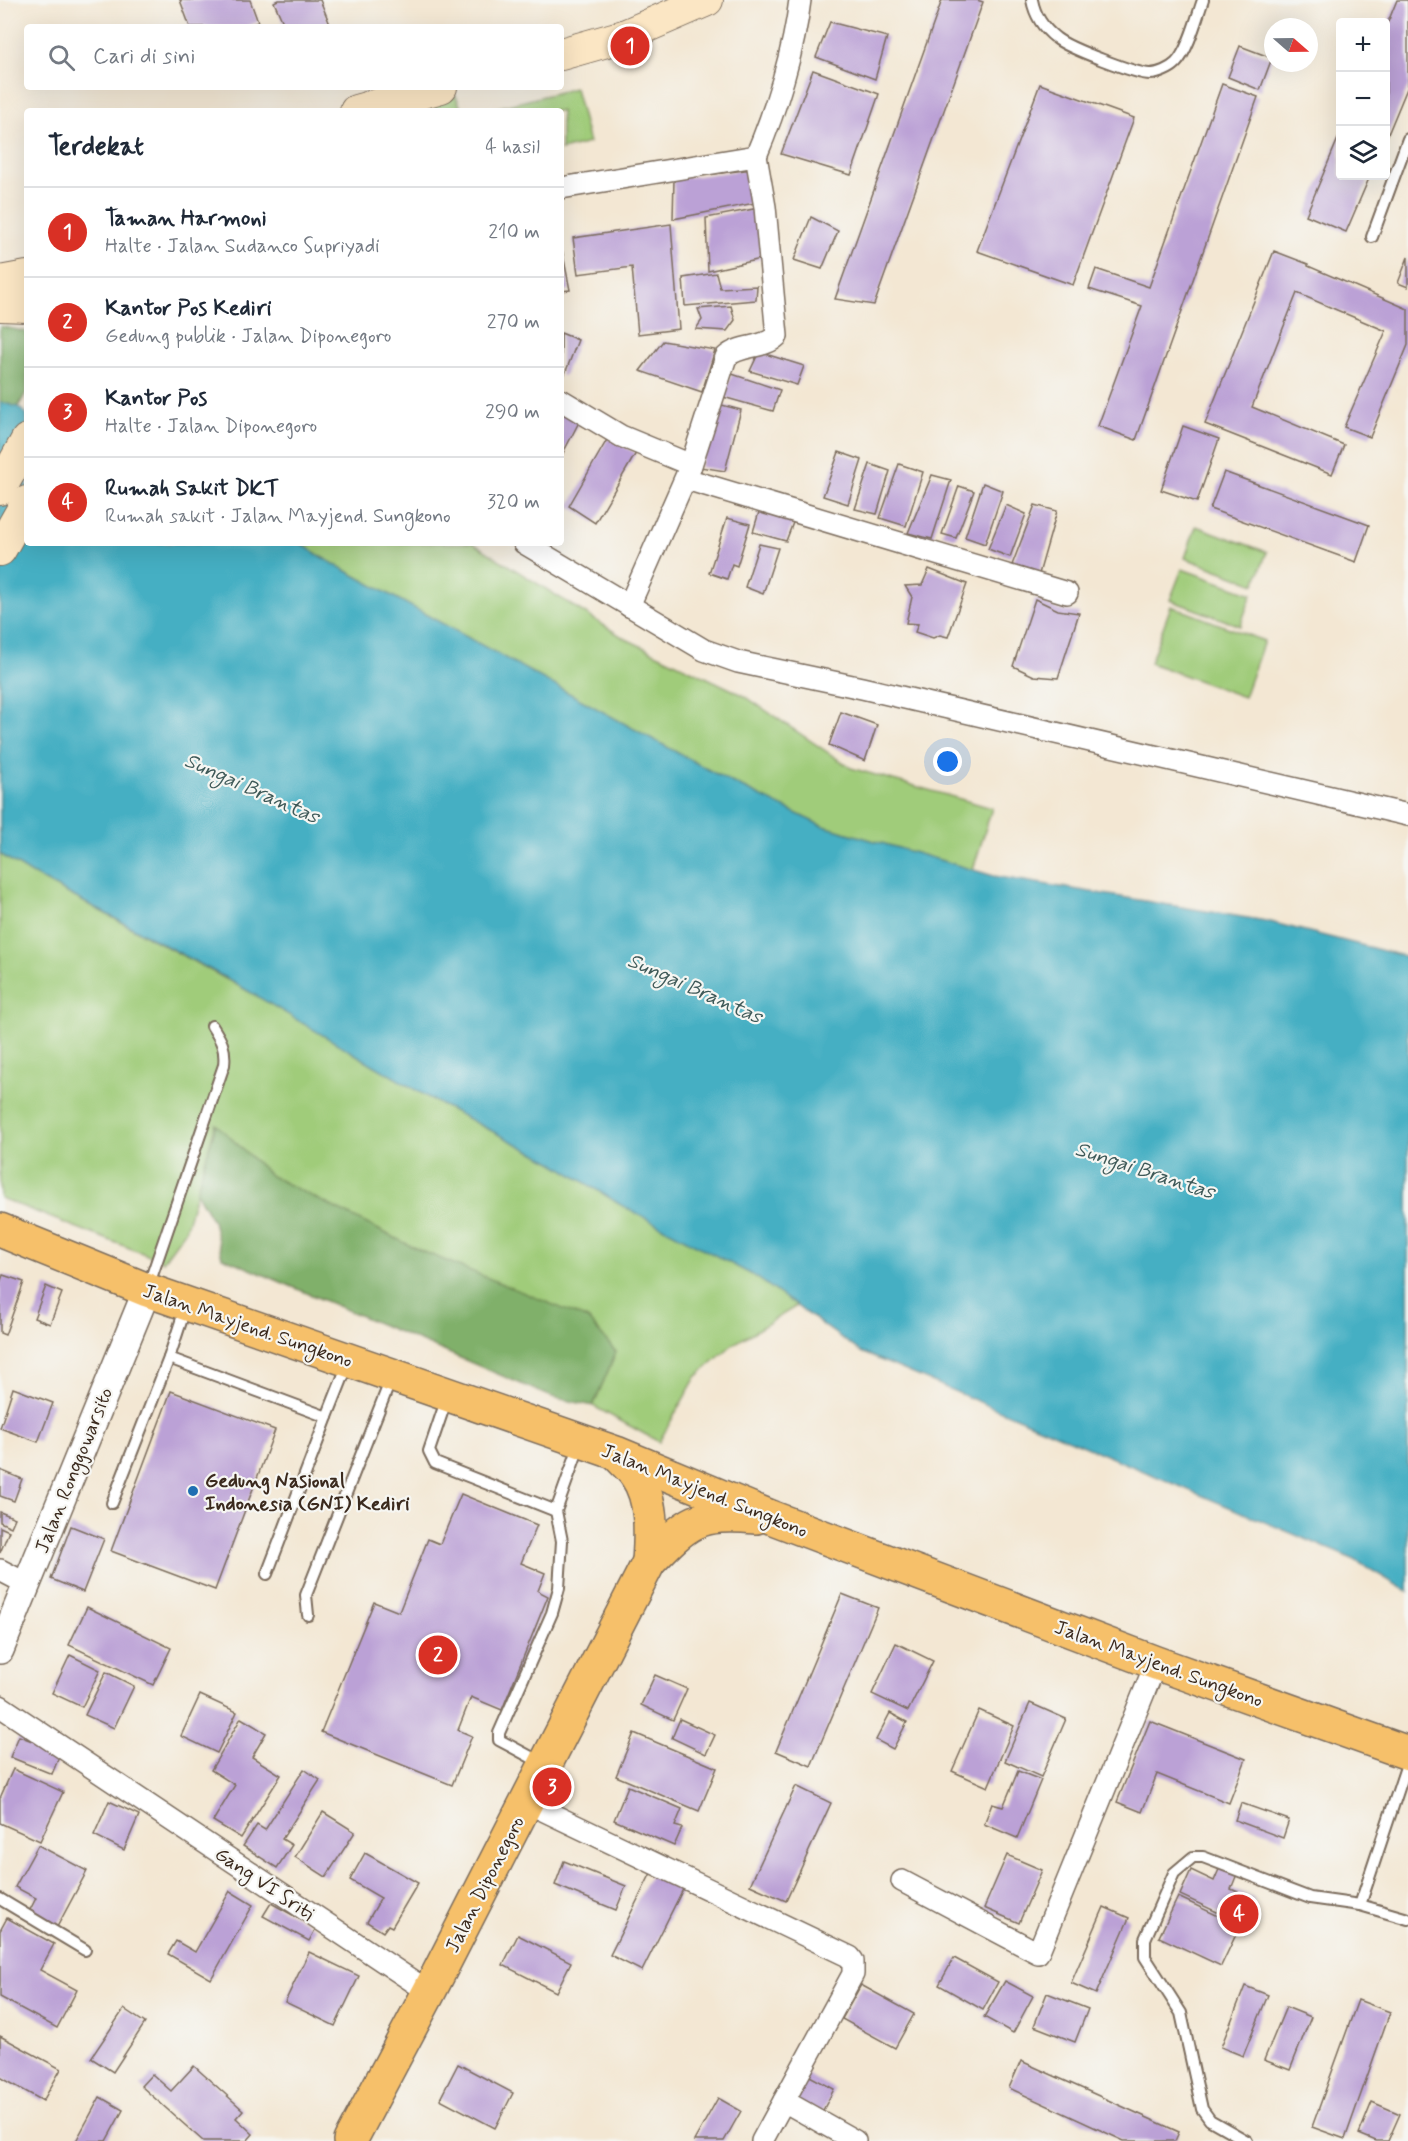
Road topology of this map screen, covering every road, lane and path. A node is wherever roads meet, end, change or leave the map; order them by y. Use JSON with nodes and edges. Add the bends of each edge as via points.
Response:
{"nodes":[{"id":1,"x":707,"y":0,"type":"edge"},
{"id":2,"x":800,"y":0,"type":"edge"},
{"id":3,"x":1032,"y":0,"type":"edge"},
{"id":4,"x":1203,"y":0,"type":"edge"},
{"id":5,"x":564,"y":53,"type":"edge"},
{"id":6,"x":430,"y":90,"type":"edge"},
{"id":7,"x":367,"y":108,"type":"edge"},
{"id":8,"x":1408,"y":140,"type":"edge"},
{"id":9,"x":756,"y":156,"type":"junction"},
{"id":10,"x":564,"y":188,"type":"edge"},
{"id":11,"x":1372,"y":237,"type":"dead end"},
{"id":12,"x":24,"y":278,"type":"edge"},
{"id":13,"x":0,"y":282,"type":"edge"},
{"id":14,"x":0,"y":305,"type":"edge"},
{"id":15,"x":24,"y":306,"type":"edge"},
{"id":16,"x":564,"y":402,"type":"edge"},
{"id":17,"x":24,"y":446,"type":"edge"},
{"id":18,"x":688,"y":472,"type":"junction"},
{"id":19,"x":0,"y":489,"type":"edge"},
{"id":20,"x":24,"y":507,"type":"edge"},
{"id":21,"x":529,"y":546,"type":"edge"},
{"id":22,"x":0,"y":550,"type":"edge"},
{"id":23,"x":1067,"y":593,"type":"dead end"},
{"id":24,"x":629,"y":606,"type":"junction"},
{"id":25,"x":1408,"y":815,"type":"edge"},
{"id":26,"x":212,"y":1026,"type":"dead end"},
{"id":27,"x":0,"y":1230,"type":"edge"},
{"id":28,"x":147,"y":1290,"type":"junction"},
{"id":29,"x":186,"y":1304,"type":"junction"},
{"id":30,"x":169,"y":1358,"type":"junction"},
{"id":31,"x":350,"y":1360,"type":"junction"},
{"id":32,"x":392,"y":1376,"type":"junction"},
{"id":33,"x":448,"y":1395,"type":"junction"},
{"id":34,"x":327,"y":1417,"type":"junction"},
{"id":35,"x":581,"y":1441,"type":"junction"},
{"id":36,"x":616,"y":1453,"type":"junction"},
{"id":37,"x":112,"y":1503,"type":"dead end"},
{"id":38,"x":556,"y":1511,"type":"junction"},
{"id":39,"x":773,"y":1518,"type":"junction"},
{"id":40,"x":649,"y":1562,"type":"junction"},
{"id":41,"x":0,"y":1570,"type":"edge"},
{"id":42,"x":267,"y":1574,"type":"dead end"},
{"id":43,"x":27,"y":1584,"type":"junction"},
{"id":44,"x":308,"y":1615,"type":"dead end"},
{"id":45,"x":0,"y":1650,"type":"edge"},
{"id":46,"x":1155,"y":1663,"type":"junction"},
{"id":47,"x":0,"y":1706,"type":"edge"},
{"id":48,"x":1408,"y":1753,"type":"edge"},
{"id":49,"x":1408,"y":1761,"type":"edge"},
{"id":50,"x":545,"y":1765,"type":"junction"},
{"id":51,"x":525,"y":1802,"type":"junction"},
{"id":52,"x":902,"y":1881,"type":"dead end"},
{"id":53,"x":0,"y":1899,"type":"edge"},
{"id":54,"x":1360,"y":1905,"type":"junction"},
{"id":55,"x":1408,"y":1919,"type":"edge"},
{"id":56,"x":86,"y":1950,"type":"dead end"},
{"id":57,"x":429,"y":1992,"type":"junction"},
{"id":58,"x":784,"y":2101,"type":"junction"},
{"id":59,"x":350,"y":2141,"type":"edge"},
{"id":60,"x":762,"y":2141,"type":"edge"},
{"id":61,"x":855,"y":2141,"type":"edge"},
{"id":62,"x":1247,"y":2141,"type":"edge"}],
"edges":[{"from":1,"to":5,"type":"main road","via":[[624,36]]},
{"from":2,"to":9,"type":"street","via":[[770,124]]},
{"from":3,"to":4,"type":"lane","via":[[1039,21],[1056,39],[1082,52],[1149,74],[1176,63]]},
{"from":6,"to":7,"type":"main road"},
{"from":8,"to":11,"type":"lane"},
{"from":9,"to":10,"type":"street"},
{"from":9,"to":18,"type":"street","via":[[765,207],[777,336],[726,357]]},
{"from":12,"to":13,"type":"main road"},
{"from":14,"to":15,"type":"main road"},
{"from":16,"to":18,"type":"street"},
{"from":17,"to":19,"type":"main road"},
{"from":18,"to":23,"type":"street"},
{"from":18,"to":24,"type":"street"},
{"from":20,"to":22,"type":"main road"},
{"from":21,"to":24,"type":"street"},
{"from":24,"to":25,"type":"street","via":[[704,650],[738,662]]},
{"from":26,"to":28,"type":"lane","via":[[226,1054],[224,1065]]},
{"from":27,"to":28,"type":"main road","name":"Jalan Mayjend. Sungkono"},
{"from":28,"to":29,"type":"main road","name":"Jalan Mayjend. Sungkono"},
{"from":28,"to":43,"type":"street","name":"Jalan Ronggowarsito"},
{"from":29,"to":30,"type":"lane"},
{"from":29,"to":31,"type":"main road","name":"Jalan Mayjend. Sungkono"},
{"from":30,"to":34,"type":"lane"},
{"from":30,"to":37,"type":"lane"},
{"from":31,"to":32,"type":"main road","name":"Jalan Mayjend. Sungkono"},
{"from":31,"to":34,"type":"lane"},
{"from":32,"to":33,"type":"main road","name":"Jalan Mayjend. Sungkono"},
{"from":32,"to":44,"type":"lane","via":[[306,1595]]},
{"from":33,"to":35,"type":"main road","name":"Jalan Mayjend. Sungkono"},
{"from":33,"to":38,"type":"lane","via":[[429,1451],[435,1464]]},
{"from":34,"to":42,"type":"lane"},
{"from":35,"to":36,"type":"main road","name":"Jalan Mayjend. Sungkono"},
{"from":35,"to":38,"type":"lane"},
{"from":36,"to":39,"type":"main road","name":"Jalan Mayjend. Sungkono"},
{"from":36,"to":40,"type":"main road","name":"Jalan Diponegoro","via":[[637,1476],[647,1500]]},
{"from":38,"to":50,"type":"lane","via":[[562,1541],[559,1588],[498,1738]]},
{"from":39,"to":40,"type":"main road","name":"Jalan Diponegoro","via":[[725,1514],[698,1519],[674,1536]]},
{"from":39,"to":46,"type":"main road","name":"Jalan Mayjend. Sungkono"},
{"from":40,"to":50,"type":"main road","name":"Jalan Diponegoro"},
{"from":41,"to":43,"type":"street"},
{"from":43,"to":45,"type":"street","name":"Jalan Ronggowarsito"},
{"from":46,"to":48,"type":"main road","name":"Jalan Mayjend. Sungkono"},
{"from":46,"to":52,"type":"street","via":[[1038,1953]]},
{"from":47,"to":57,"type":"street","name":"Gang VI Sriti"},
{"from":49,"to":54,"type":"lane"},
{"from":50,"to":51,"type":"main road","name":"Jalan Diponegoro"},
{"from":51,"to":57,"type":"main road","name":"Jalan Diponegoro"},
{"from":51,"to":58,"type":"street","via":[[850,1957],[853,1974]]},
{"from":53,"to":56,"type":"lane"},
{"from":54,"to":55,"type":"lane"},
{"from":54,"to":62,"type":"lane","via":[[1310,1898],[1203,1857],[1193,1857],[1174,1873],[1144,1939],[1145,1957],[1181,2013],[1202,2109],[1210,2120]]},
{"from":57,"to":59,"type":"main road","name":"Jalan Diponegoro"},
{"from":58,"to":60,"type":"street"},
{"from":58,"to":61,"type":"street"}]}
